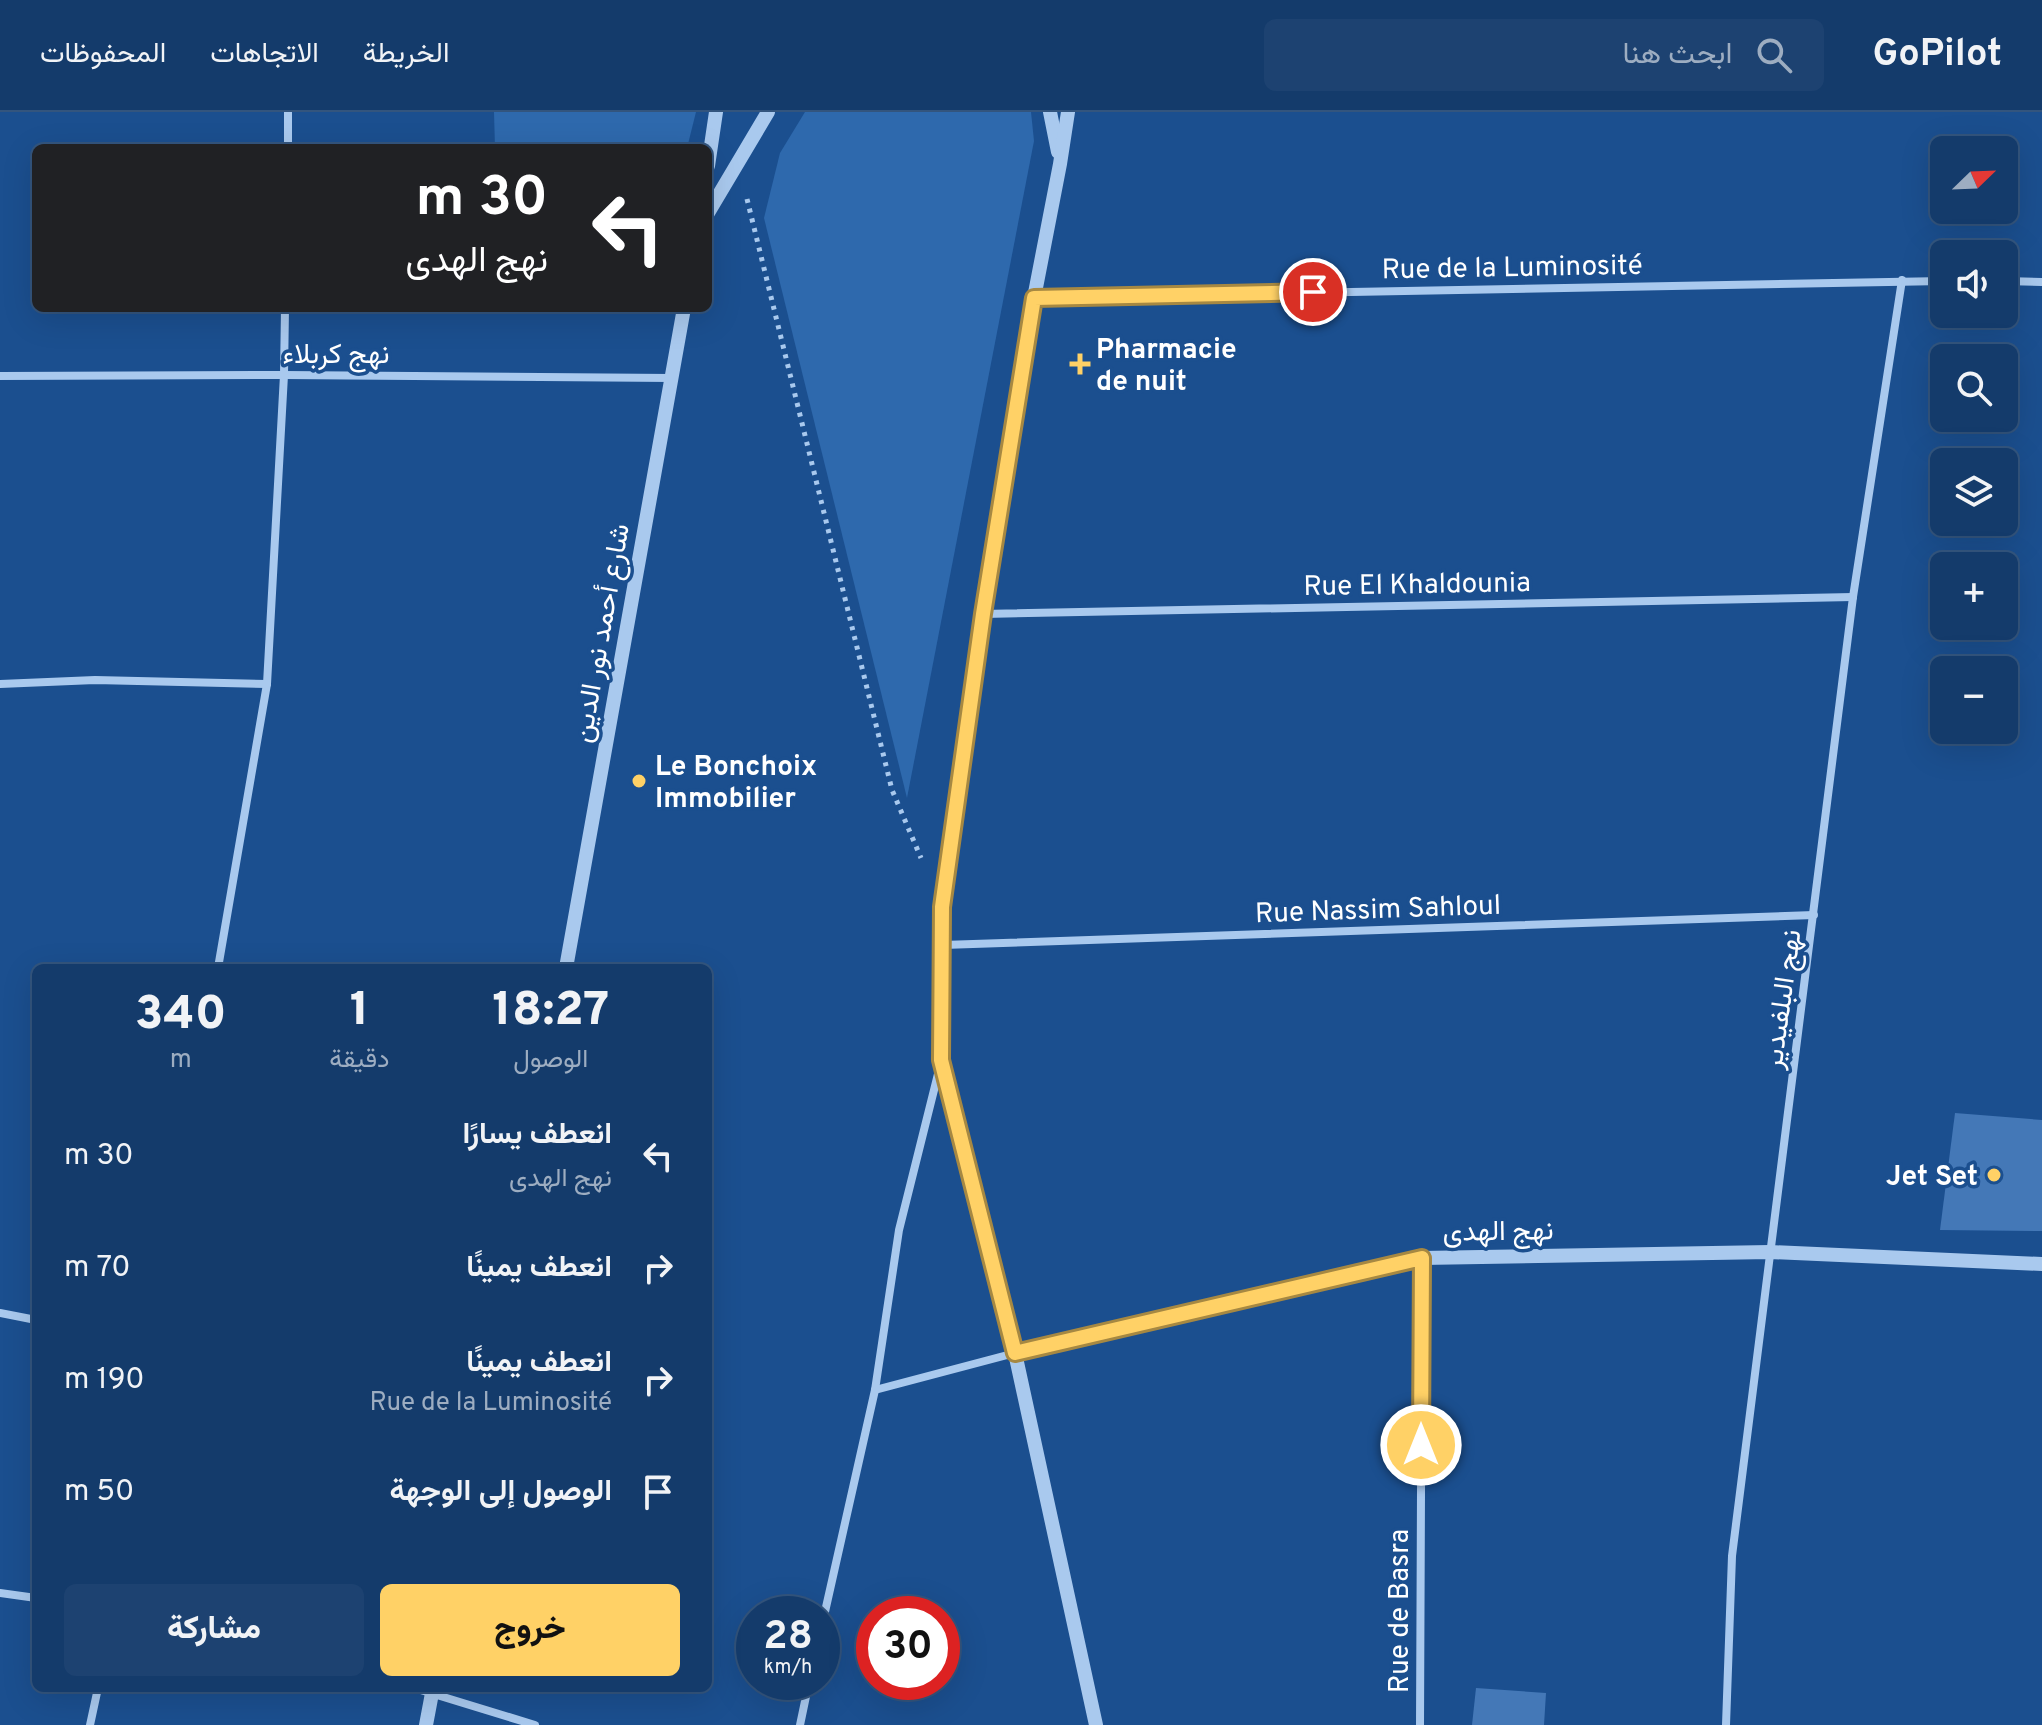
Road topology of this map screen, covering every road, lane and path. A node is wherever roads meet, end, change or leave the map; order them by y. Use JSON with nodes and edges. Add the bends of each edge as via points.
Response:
{"nodes":[{"id":1,"x":288,"y":112,"type":"edge"},
{"id":2,"x":716,"y":112,"type":"edge"},
{"id":3,"x":768,"y":112,"type":"edge"},
{"id":4,"x":1050,"y":112,"type":"edge"},
{"id":5,"x":1068,"y":112,"type":"edge"},
{"id":6,"x":288,"y":144,"type":"edge"},
{"id":7,"x":711,"y":144,"type":"edge"},
{"id":8,"x":738,"y":162,"type":"junction"},
{"id":9,"x":1060,"y":164,"type":"junction"},
{"id":10,"x":712,"y":206,"type":"edge"},
{"id":11,"x":1902,"y":280,"type":"junction"},
{"id":12,"x":1930,"y":281,"type":"edge"},
{"id":13,"x":2018,"y":281,"type":"edge"},
{"id":14,"x":2042,"y":282,"type":"edge"},
{"id":15,"x":1034,"y":298,"type":"junction"},
{"id":16,"x":285,"y":312,"type":"edge"},
{"id":17,"x":683,"y":312,"type":"edge"},
{"id":18,"x":284,"y":375,"type":"junction"},
{"id":19,"x":0,"y":376,"type":"edge"},
{"id":20,"x":672,"y":378,"type":"junction"},
{"id":21,"x":1853,"y":597,"type":"junction"},
{"id":22,"x":983,"y":614,"type":"junction"},
{"id":23,"x":0,"y":684,"type":"edge"},
{"id":24,"x":267,"y":684,"type":"junction"},
{"id":25,"x":924,"y":863,"type":"dead end"},
{"id":26,"x":1814,"y":915,"type":"junction"},
{"id":27,"x":943,"y":945,"type":"junction"},
{"id":28,"x":219,"y":964,"type":"edge"},
{"id":29,"x":567,"y":964,"type":"edge"},
{"id":30,"x":941,"y":1060,"type":"junction"},
{"id":31,"x":1770,"y":1252,"type":"junction"},
{"id":32,"x":1422,"y":1258,"type":"junction"},
{"id":33,"x":2042,"y":1264,"type":"edge"},
{"id":34,"x":0,"y":1313,"type":"edge"},
{"id":35,"x":32,"y":1319,"type":"edge"},
{"id":36,"x":1015,"y":1353,"type":"junction"},
{"id":37,"x":875,"y":1390,"type":"junction"},
{"id":38,"x":0,"y":1593,"type":"edge"},
{"id":39,"x":829,"y":1596,"type":"edge"},
{"id":40,"x":32,"y":1597,"type":"edge"},
{"id":41,"x":97,"y":1692,"type":"edge"},
{"id":42,"x":433,"y":1692,"type":"edge"},
{"id":43,"x":439,"y":1692,"type":"edge"},
{"id":44,"x":805,"y":1700,"type":"edge"},
{"id":45,"x":90,"y":1725,"type":"edge"},
{"id":46,"x":426,"y":1725,"type":"edge"},
{"id":47,"x":535,"y":1725,"type":"edge"},
{"id":48,"x":800,"y":1725,"type":"edge"},
{"id":49,"x":1096,"y":1725,"type":"edge"},
{"id":50,"x":1420,"y":1725,"type":"edge"},
{"id":51,"x":1726,"y":1725,"type":"edge"}],
"edges":[{"from":1,"to":6,"type":"street"},
{"from":2,"to":7,"type":"street"},
{"from":3,"to":8,"type":"street"},
{"from":4,"to":9,"type":"street"},
{"from":5,"to":9,"type":"street"},
{"from":8,"to":10,"type":"street"},
{"from":8,"to":25,"type":"path","via":[[892,790]]},
{"from":9,"to":15,"type":"street"},
{"from":11,"to":12,"type":"street","name":"Rue de la Luminosité"},
{"from":11,"to":15,"type":"street","name":"Rue de la Luminosité"},
{"from":11,"to":21,"type":"street","name":"نهج البلفيدير"},
{"from":13,"to":14,"type":"street"},
{"from":15,"to":22,"type":"street"},
{"from":16,"to":18,"type":"street"},
{"from":17,"to":20,"type":"street","name":"شارع أحمد نور الدين"},
{"from":18,"to":19,"type":"street","name":"نهج كربلاء"},
{"from":18,"to":20,"type":"street","name":"نهج كربلاء"},
{"from":18,"to":24,"type":"street"},
{"from":20,"to":29,"type":"street","name":"شارع أحمد نور الدين"},
{"from":21,"to":22,"type":"street","name":"Rue El Khaldounia"},
{"from":21,"to":26,"type":"street","name":"نهج البلفيدير"},
{"from":22,"to":27,"type":"street","via":[[942,907]]},
{"from":23,"to":24,"type":"street"},
{"from":24,"to":28,"type":"street"},
{"from":26,"to":27,"type":"street","name":"Rue Nassim Sahloul"},
{"from":26,"to":31,"type":"street","name":"نهج البلفيدير"},
{"from":27,"to":30,"type":"street"},
{"from":30,"to":36,"type":"street"},
{"from":30,"to":37,"type":"street","via":[[899,1230]]},
{"from":31,"to":32,"type":"street","name":"نهج الهدى"},
{"from":31,"to":33,"type":"street","name":"نهج الهدى"},
{"from":31,"to":51,"type":"street","name":"نهج البلفيدير","via":[[1732,1556]]},
{"from":32,"to":36,"type":"street","name":"نهج الهدى"},
{"from":32,"to":50,"type":"street","name":"Rue de Basra"},
{"from":34,"to":35,"type":"street"},
{"from":36,"to":37,"type":"street","name":"نهج الهدى"},
{"from":36,"to":49,"type":"street"},
{"from":37,"to":39,"type":"street"},
{"from":38,"to":40,"type":"street"},
{"from":41,"to":45,"type":"street"},
{"from":42,"to":46,"type":"street"},
{"from":43,"to":47,"type":"street"},
{"from":44,"to":48,"type":"street"}]}
